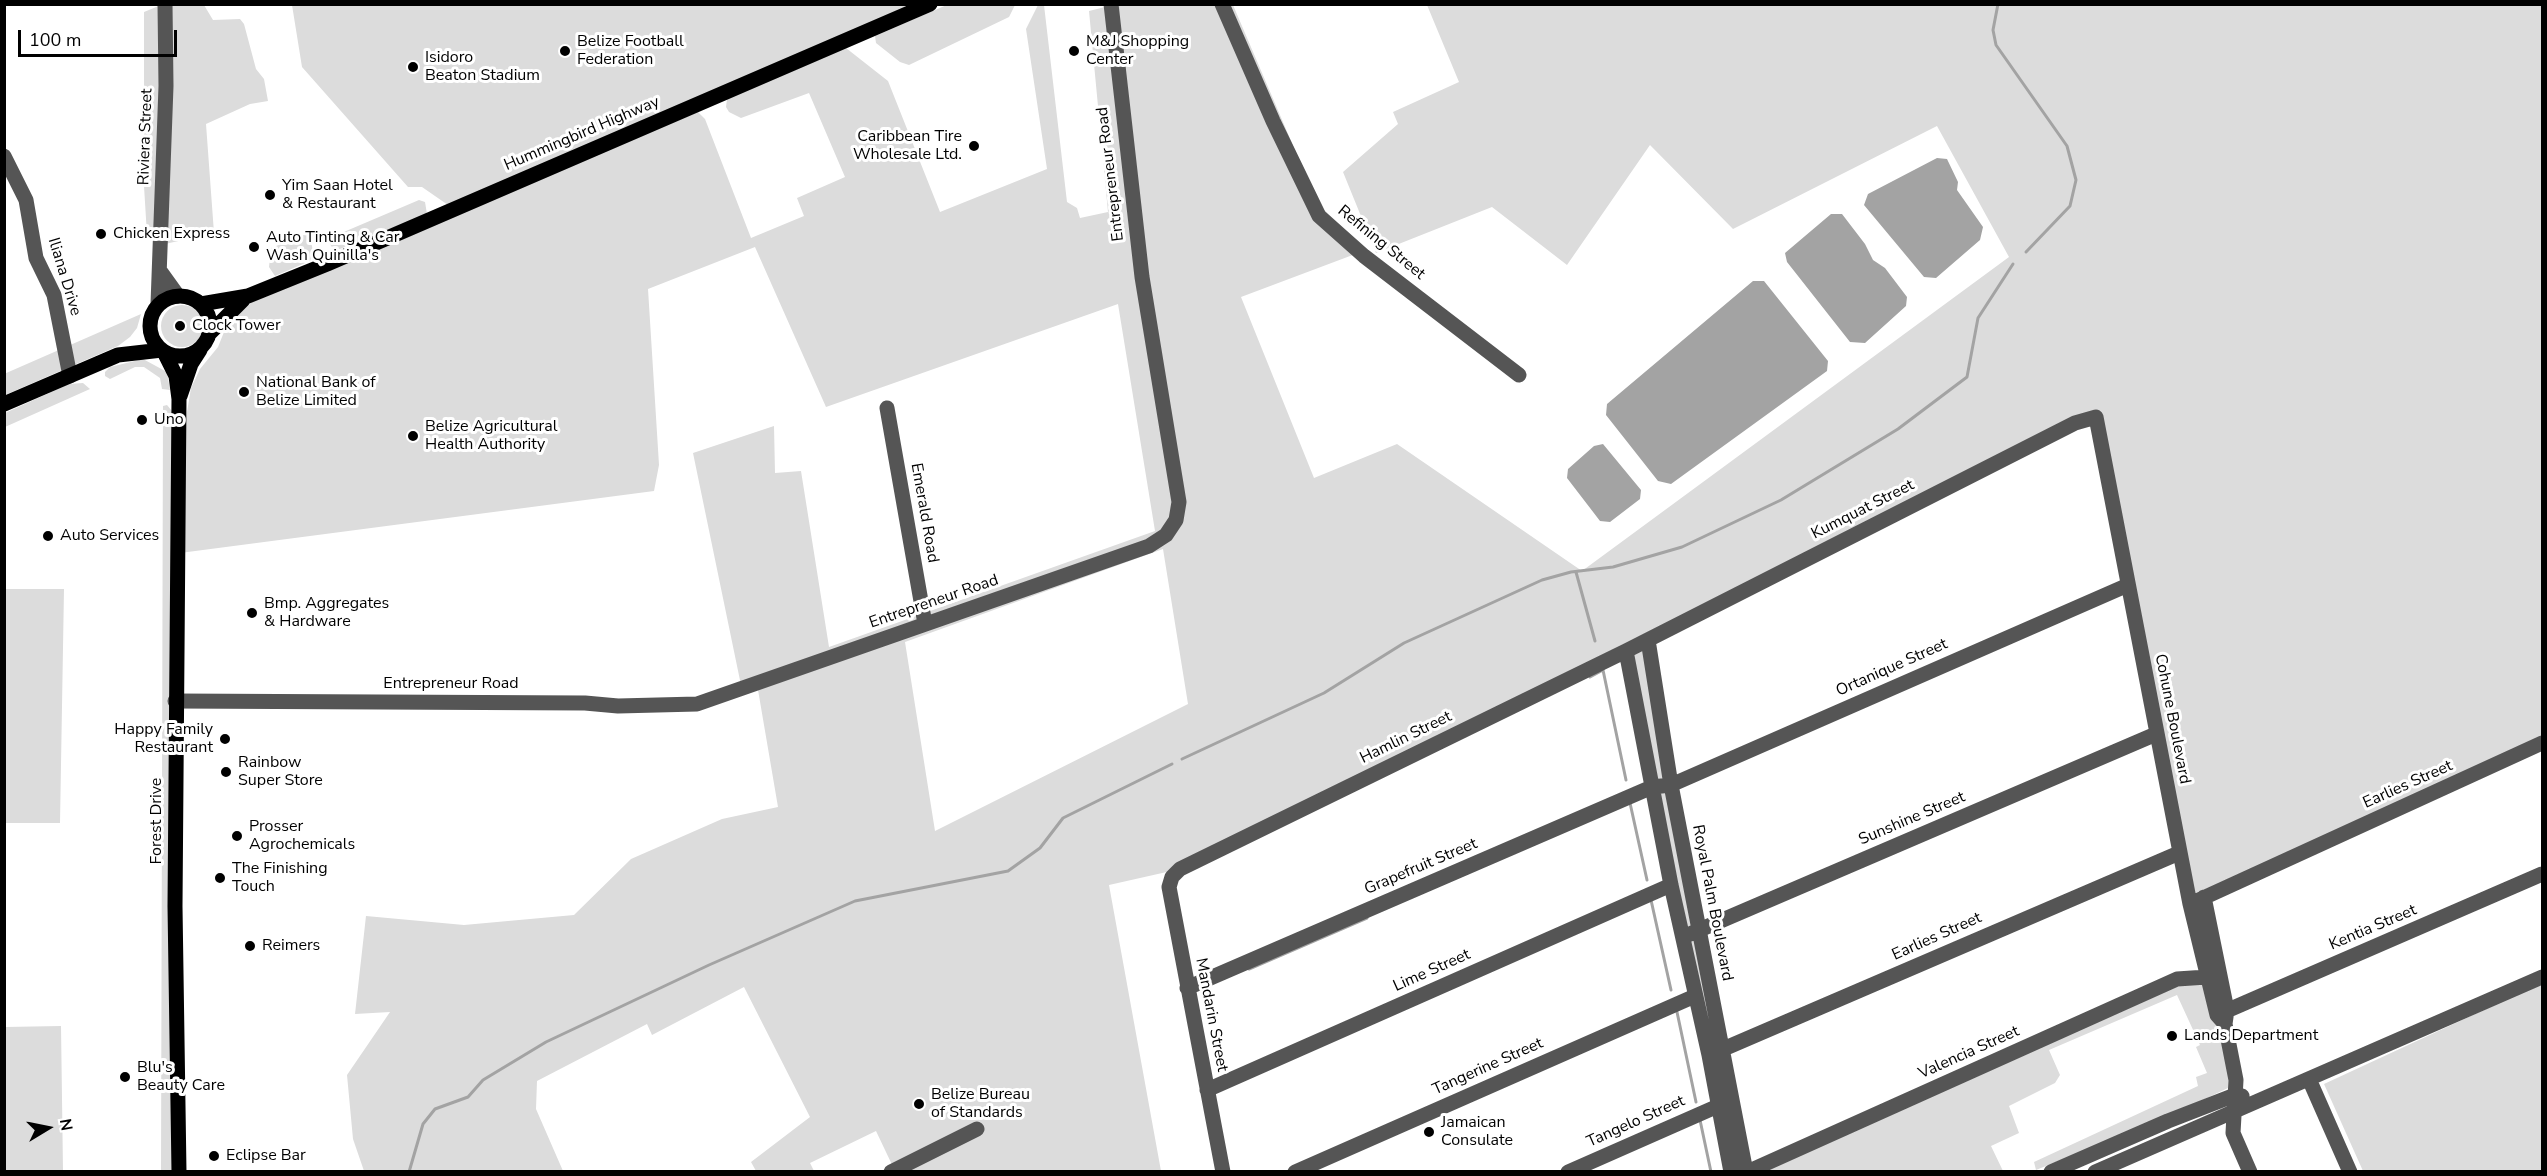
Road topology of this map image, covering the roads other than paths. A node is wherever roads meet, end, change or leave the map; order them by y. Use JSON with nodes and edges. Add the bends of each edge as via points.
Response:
{"nodes":[{"id":1,"x":165,"y":4,"type":"edge"},
{"id":2,"x":930,"y":4,"type":"edge"},
{"id":3,"x":1111,"y":4,"type":"edge"},
{"id":4,"x":1222,"y":4,"type":"edge"},
{"id":5,"x":4,"y":156,"type":"edge"},
{"id":6,"x":160,"y":271,"type":"junction"},
{"id":7,"x":178,"y":296,"type":"junction"},
{"id":8,"x":248,"y":296,"type":"junction"},
{"id":9,"x":158,"y":304,"type":"junction"},
{"id":10,"x":201,"y":304,"type":"junction"},
{"id":11,"x":150,"y":328,"type":"junction"},
{"id":12,"x":209,"y":334,"type":"junction"},
{"id":13,"x":200,"y":349,"type":"junction"},
{"id":14,"x":163,"y":351,"type":"junction"},
{"id":15,"x":118,"y":355,"type":"junction"},
{"id":16,"x":1519,"y":375,"type":"dead end"},
{"id":17,"x":70,"y":376,"type":"junction"},
{"id":18,"x":179,"y":399,"type":"junction"},
{"id":19,"x":4,"y":404,"type":"edge"},
{"id":20,"x":887,"y":408,"type":"dead end"},
{"id":21,"x":2096,"y":417,"type":"joint"},
{"id":22,"x":2128,"y":585,"type":"junction"},
{"id":23,"x":925,"y":624,"type":"junction"},
{"id":24,"x":1648,"y":640,"type":"junction"},
{"id":25,"x":1626,"y":651,"type":"junction"},
{"id":26,"x":175,"y":701,"type":"junction"},
{"id":27,"x":2156,"y":734,"type":"junction"},
{"id":28,"x":2542,"y":743,"type":"edge"},
{"id":29,"x":1671,"y":785,"type":"junction"},
{"id":30,"x":1652,"y":787,"type":"junction"},
{"id":31,"x":2179,"y":853,"type":"junction"},
{"id":32,"x":1180,"y":869,"type":"joint"},
{"id":33,"x":2542,"y":874,"type":"edge"},
{"id":34,"x":1671,"y":885,"type":"junction"},
{"id":35,"x":2197,"y":901,"type":"junction"},
{"id":36,"x":1699,"y":930,"type":"junction"},
{"id":37,"x":1682,"y":937,"type":"junction"},
{"id":38,"x":2207,"y":977,"type":"junction"},
{"id":39,"x":2542,"y":977,"type":"edge"},
{"id":40,"x":1186,"y":988,"type":"junction"},
{"id":41,"x":1695,"y":996,"type":"junction"},
{"id":42,"x":2223,"y":1016,"type":"junction"},
{"id":43,"x":1715,"y":1053,"type":"junction"},
{"id":44,"x":2309,"y":1079,"type":"junction"},
{"id":45,"x":1207,"y":1090,"type":"junction"},
{"id":46,"x":2235,"y":1095,"type":"junction"},
{"id":47,"x":2260,"y":1100,"type":"junction"},
{"id":48,"x":1718,"y":1106,"type":"junction"},
{"id":49,"x":2233,"y":1113,"type":"junction"},
{"id":50,"x":2168,"y":1121,"type":"junction"},
{"id":51,"x":977,"y":1129,"type":"dead end"},
{"id":52,"x":2174,"y":1138,"type":"junction"},
{"id":53,"x":179,"y":1172,"type":"edge"},
{"id":54,"x":891,"y":1172,"type":"edge"},
{"id":55,"x":1223,"y":1172,"type":"edge"},
{"id":56,"x":1295,"y":1172,"type":"edge"},
{"id":57,"x":1568,"y":1172,"type":"edge"},
{"id":58,"x":1731,"y":1172,"type":"edge"},
{"id":59,"x":1746,"y":1172,"type":"edge"},
{"id":60,"x":2050,"y":1172,"type":"edge"},
{"id":61,"x":2095,"y":1172,"type":"edge"},
{"id":62,"x":2250,"y":1172,"type":"edge"},
{"id":63,"x":2350,"y":1172,"type":"edge"}],
"edges":[{"from":1,"to":6,"type":"street","name":"Riviera Street"},
{"from":2,"to":8,"type":"main road","name":"Hummingbird Highway"},
{"from":3,"to":23,"type":"street","name":"Entrepreneur Road","via":[[1142,277],[1179,502],[1176,520],[1166,535],[1149,546]]},
{"from":4,"to":16,"type":"street","name":"Refining Street","via":[[1319,216],[1364,256]]},
{"from":5,"to":17,"type":"street","name":"Iliana Drive","via":[[26,200],[36,258],[54,295]]},
{"from":6,"to":7,"type":"street"},
{"from":6,"to":9,"type":"street","name":"Riviera Street"},
{"from":7,"to":9,"type":"main road"},
{"from":7,"to":10,"type":"main road"},
{"from":8,"to":10,"type":"main road","name":"Hummingbird Highway"},
{"from":8,"to":12,"type":"main road","name":"Hummingbird Highway"},
{"from":9,"to":11,"type":"main road"},
{"from":10,"to":12,"type":"main road","via":[[209,318]]},
{"from":11,"to":14,"type":"main road","via":[[152,338]]},
{"from":11,"to":15,"type":"main road"},
{"from":12,"to":13,"type":"main road"},
{"from":13,"to":14,"type":"main road","via":[[183,357]]},
{"from":13,"to":18,"type":"main road","name":"Forest Drive"},
{"from":14,"to":15,"type":"main road"},
{"from":14,"to":18,"type":"main road","name":"Forest Drive","via":[[176,376]]},
{"from":15,"to":17,"type":"main road"},
{"from":17,"to":19,"type":"main road"},
{"from":18,"to":26,"type":"main road","name":"Forest Drive","via":[[180,553]]},
{"from":20,"to":23,"type":"street","name":"Emerald Road"},
{"from":21,"to":22,"type":"street","name":"Cohune Boulevard"},
{"from":21,"to":24,"type":"street","name":"Kumquat Street","via":[[2075,423]]},
{"from":22,"to":27,"type":"street","name":"Cohune Boulevard"},
{"from":22,"to":29,"type":"street","name":"Ortanique Street"},
{"from":23,"to":26,"type":"street","name":"Entrepreneur Road","via":[[698,704]]},
{"from":24,"to":25,"type":"street","name":"Hamlin Street"},
{"from":24,"to":29,"type":"street","name":"Royal Palm Boulevard"},
{"from":25,"to":30,"type":"street","name":"Royal Palm Boulevard"},
{"from":25,"to":32,"type":"street","name":"Hamlin Street"},
{"from":26,"to":53,"type":"main road","name":"Forest Drive"},
{"from":27,"to":31,"type":"street","name":"Cohune Boulevard"},
{"from":27,"to":36,"type":"street","name":"Sunshine Street"},
{"from":28,"to":35,"type":"street","name":"Earlies Street"},
{"from":29,"to":30,"type":"street","name":"Grapefruit Street"},
{"from":29,"to":36,"type":"street","name":"Royal Palm Boulevard"},
{"from":30,"to":34,"type":"street","name":"Royal Palm Boulevard"},
{"from":30,"to":40,"type":"street","name":"Grapefruit Street"},
{"from":31,"to":35,"type":"street","name":"Cohune Boulevard"},
{"from":31,"to":43,"type":"street","name":"Earlies Street"},
{"from":32,"to":40,"type":"street","name":"Mandarin Street","via":[[1169,888]]},
{"from":33,"to":42,"type":"street","name":"Kentia Street"},
{"from":34,"to":37,"type":"street","name":"Royal Palm Boulevard"},
{"from":34,"to":45,"type":"street","name":"Lime Street"},
{"from":35,"to":38,"type":"street","name":"Cohune Boulevard"},
{"from":35,"to":42,"type":"street","name":"Cohune Boulevard"},
{"from":36,"to":37,"type":"street","name":"Sunshine Street"},
{"from":36,"to":43,"type":"street","name":"Royal Palm Boulevard"},
{"from":37,"to":41,"type":"street","name":"Royal Palm Boulevard"},
{"from":38,"to":42,"type":"street","name":"Cohune Boulevard"},
{"from":38,"to":59,"type":"street","name":"Valencia Street","via":[[2177,979]]},
{"from":39,"to":44,"type":"street"},
{"from":40,"to":45,"type":"street","name":"Mandarin Street"},
{"from":41,"to":43,"type":"street","name":"Royal Palm Boulevard"},
{"from":41,"to":56,"type":"street","name":"Tangerine Street"},
{"from":42,"to":46,"type":"street","name":"Cohune Boulevard","via":[[2236,1080]]},
{"from":43,"to":48,"type":"street","name":"Royal Palm Boulevard"},
{"from":43,"to":59,"type":"street","name":"Royal Palm Boulevard"},
{"from":44,"to":47,"type":"street"},
{"from":44,"to":63,"type":"street"},
{"from":45,"to":55,"type":"street","name":"Mandarin Street"},
{"from":46,"to":47,"type":"street"},
{"from":46,"to":49,"type":"street","name":"Cohune Boulevard"},
{"from":46,"to":50,"type":"street"},
{"from":47,"to":49,"type":"street"},
{"from":48,"to":57,"type":"street","name":"Tangelo Street"},
{"from":48,"to":58,"type":"street","name":"Royal Palm Boulevard"},
{"from":49,"to":52,"type":"street"},
{"from":49,"to":62,"type":"street","name":"Cohune Boulevard","via":[[2233,1133]]},
{"from":50,"to":52,"type":"street"},
{"from":50,"to":60,"type":"street"},
{"from":51,"to":54,"type":"street"},
{"from":52,"to":61,"type":"street"}]}
